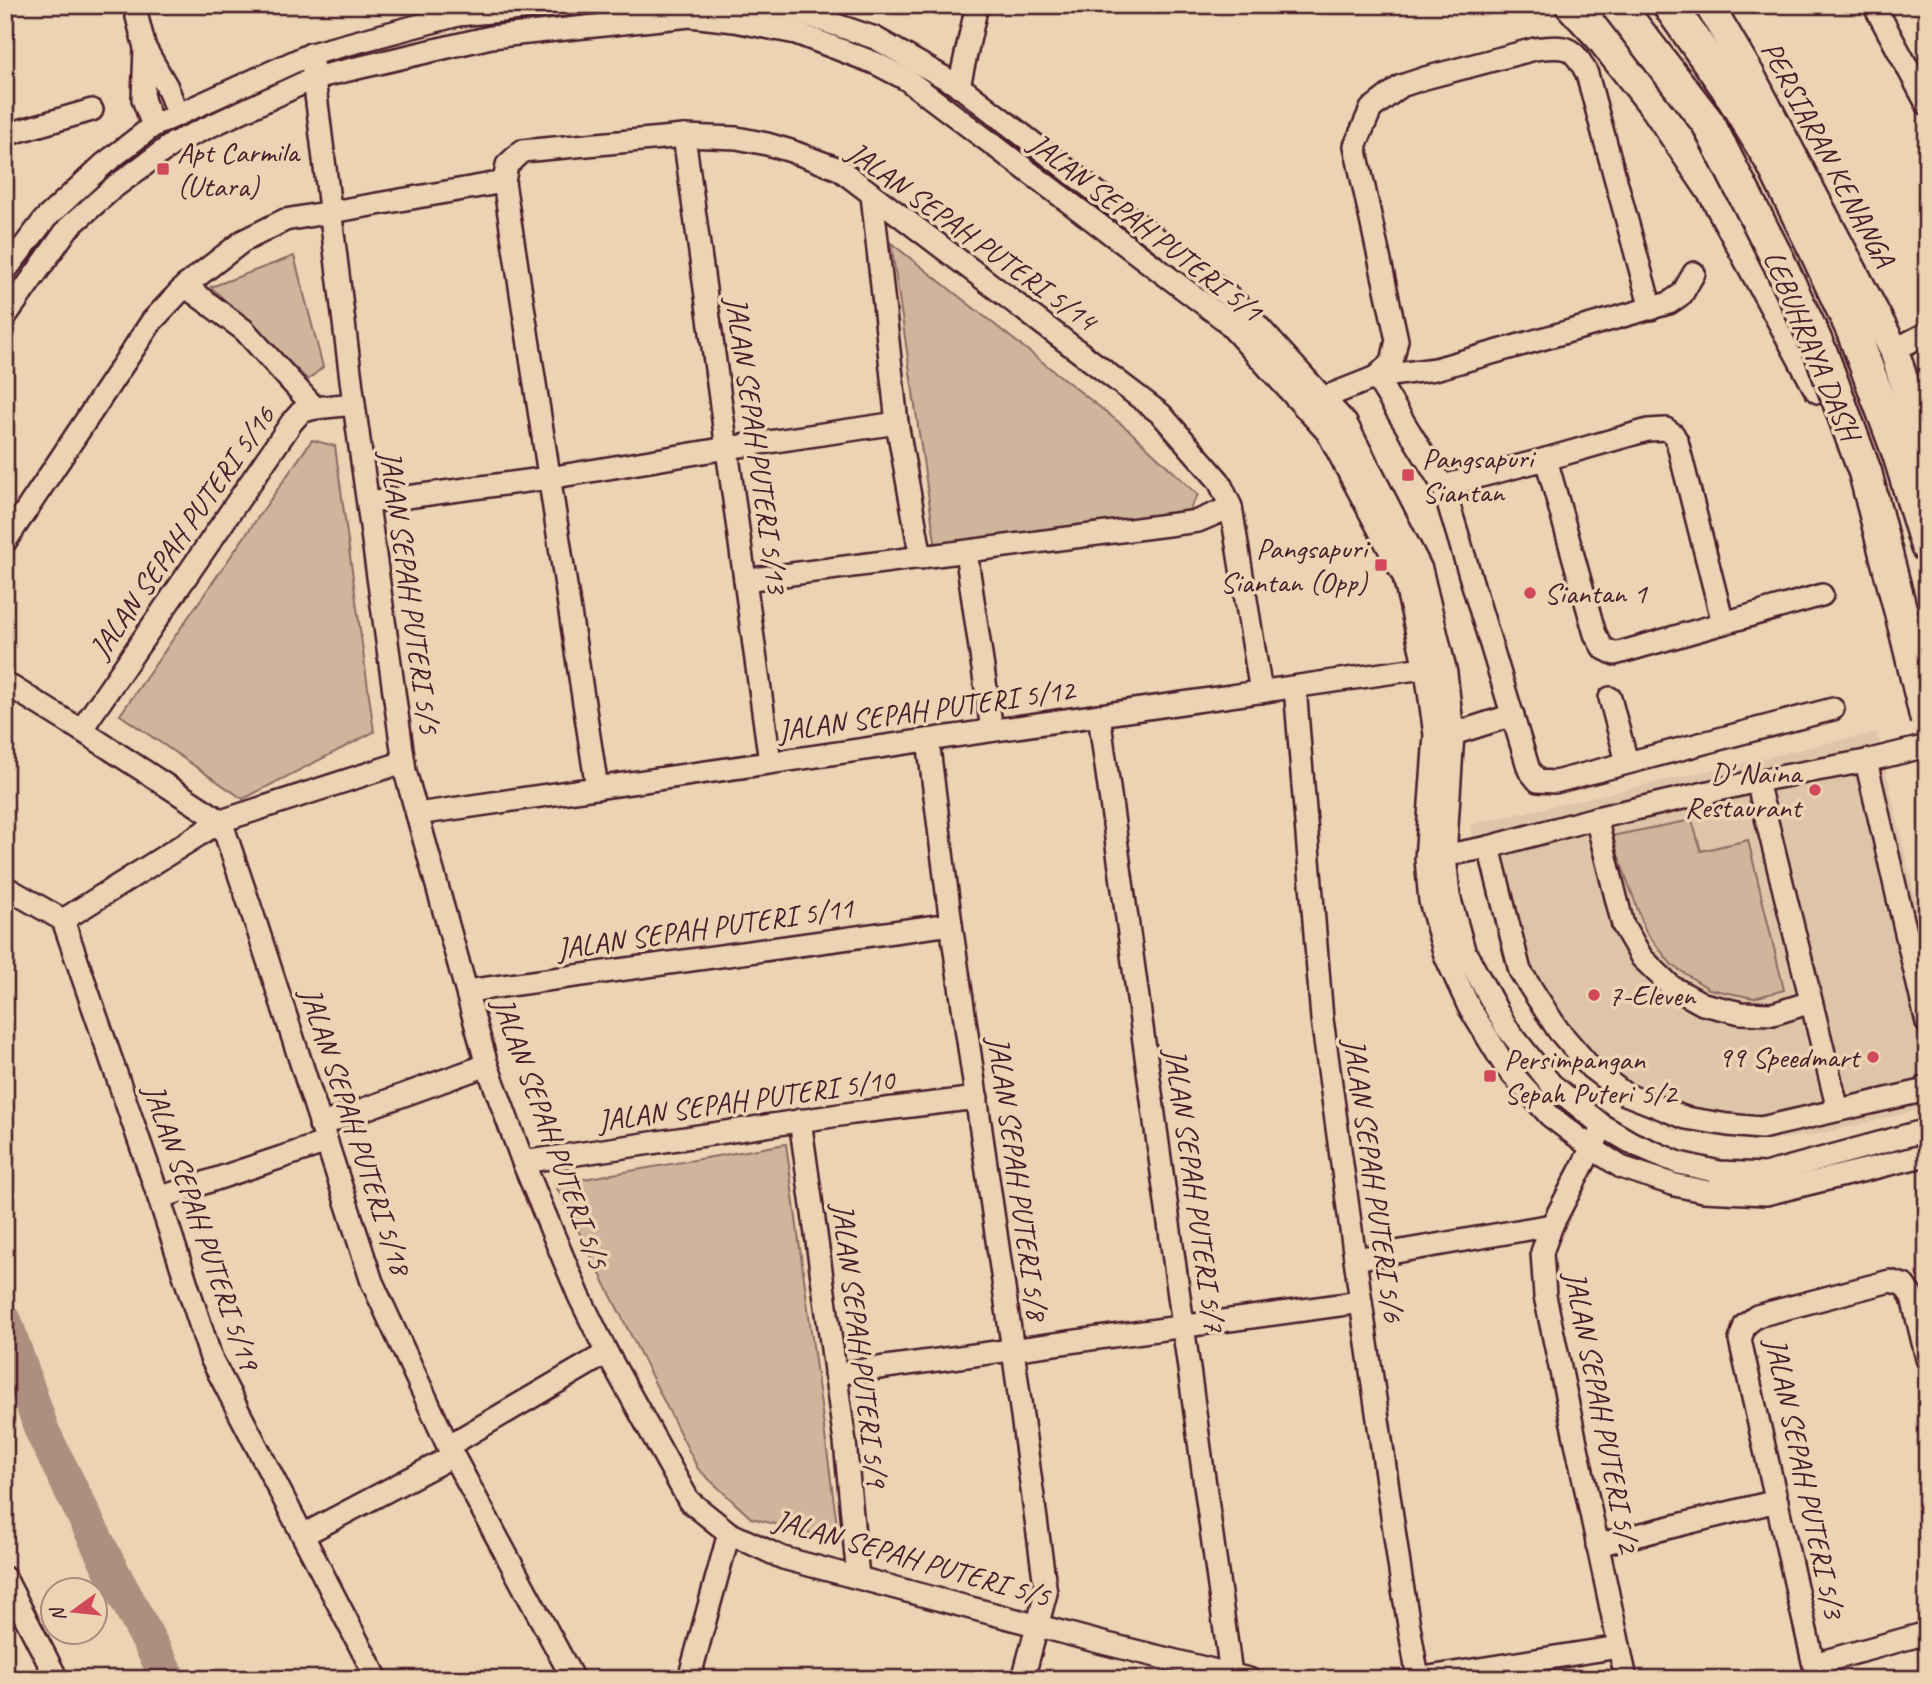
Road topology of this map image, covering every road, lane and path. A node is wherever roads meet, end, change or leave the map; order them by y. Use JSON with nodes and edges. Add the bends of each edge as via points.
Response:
{"nodes":[{"id":1,"x":134,"y":5,"type":"edge"},
{"id":2,"x":564,"y":5,"type":"edge"},
{"id":3,"x":758,"y":5,"type":"edge"},
{"id":4,"x":977,"y":5,"type":"edge"},
{"id":5,"x":1572,"y":5,"type":"edge"},
{"id":6,"x":1617,"y":5,"type":"edge"},
{"id":7,"x":1633,"y":5,"type":"edge"},
{"id":8,"x":1669,"y":5,"type":"edge"},
{"id":9,"x":1709,"y":5,"type":"edge"},
{"id":10,"x":1874,"y":5,"type":"edge"},
{"id":11,"x":457,"y":10,"type":"edge"},
{"id":12,"x":690,"y":11,"type":"edge"},
{"id":13,"x":145,"y":48,"type":"junction"},
{"id":14,"x":311,"y":54,"type":"junction"},
{"id":15,"x":314,"y":78,"type":"junction"},
{"id":16,"x":959,"y":86,"type":"junction"},
{"id":17,"x":1927,"y":104,"type":"edge"},
{"id":18,"x":92,"y":110,"type":"dead end"},
{"id":19,"x":178,"y":115,"type":"junction"},
{"id":20,"x":153,"y":126,"type":"junction"},
{"id":21,"x":5,"y":135,"type":"edge"},
{"id":22,"x":684,"y":136,"type":"junction"},
{"id":23,"x":504,"y":182,"type":"junction"},
{"id":24,"x":872,"y":195,"type":"junction"},
{"id":25,"x":331,"y":211,"type":"junction"},
{"id":26,"x":5,"y":271,"type":"edge"},
{"id":27,"x":1694,"y":273,"type":"dead end"},
{"id":28,"x":185,"y":286,"type":"junction"},
{"id":29,"x":1651,"y":309,"type":"junction"},
{"id":30,"x":5,"y":317,"type":"edge"},
{"id":31,"x":1927,"y":333,"type":"edge"},
{"id":32,"x":1894,"y":350,"type":"junction"},
{"id":33,"x":1376,"y":377,"type":"junction"},
{"id":34,"x":1820,"y":387,"type":"junction"},
{"id":35,"x":1314,"y":401,"type":"junction"},
{"id":36,"x":354,"y":404,"type":"junction"},
{"id":37,"x":315,"y":408,"type":"junction"},
{"id":38,"x":897,"y":423,"type":"junction"},
{"id":39,"x":727,"y":448,"type":"junction"},
{"id":40,"x":1927,"y":455,"type":"edge"},
{"id":41,"x":1546,"y":459,"type":"junction"},
{"id":42,"x":549,"y":478,"type":"junction"},
{"id":43,"x":1443,"y":486,"type":"junction"},
{"id":44,"x":369,"y":502,"type":"junction"},
{"id":45,"x":1231,"y":507,"type":"junction"},
{"id":46,"x":5,"y":542,"type":"edge"},
{"id":47,"x":1927,"y":546,"type":"edge"},
{"id":48,"x":966,"y":552,"type":"junction"},
{"id":49,"x":922,"y":558,"type":"junction"},
{"id":50,"x":745,"y":580,"type":"junction"},
{"id":51,"x":1822,"y":595,"type":"dead end"},
{"id":52,"x":1723,"y":623,"type":"junction"},
{"id":53,"x":1434,"y":666,"type":"junction"},
{"id":54,"x":1927,"y":675,"type":"edge"},
{"id":55,"x":5,"y":683,"type":"edge"},
{"id":56,"x":1294,"y":687,"type":"junction"},
{"id":57,"x":1261,"y":692,"type":"junction"},
{"id":58,"x":1610,"y":698,"type":"dead end"},
{"id":59,"x":1833,"y":709,"type":"dead end"},
{"id":60,"x":1099,"y":715,"type":"junction"},
{"id":61,"x":1513,"y":715,"type":"junction"},
{"id":62,"x":1927,"y":720,"type":"edge"},
{"id":63,"x":82,"y":730,"type":"junction"},
{"id":64,"x":992,"y":730,"type":"junction"},
{"id":65,"x":1453,"y":734,"type":"junction"},
{"id":66,"x":928,"y":740,"type":"junction"},
{"id":67,"x":1927,"y":746,"type":"edge"},
{"id":68,"x":1866,"y":761,"type":"junction"},
{"id":69,"x":404,"y":762,"type":"junction"},
{"id":70,"x":771,"y":762,"type":"junction"},
{"id":71,"x":1627,"y":762,"type":"junction"},
{"id":72,"x":1757,"y":781,"type":"junction"},
{"id":73,"x":597,"y":788,"type":"junction"},
{"id":74,"x":417,"y":814,"type":"junction"},
{"id":75,"x":1595,"y":818,"type":"junction"},
{"id":76,"x":221,"y":821,"type":"junction"},
{"id":77,"x":1489,"y":847,"type":"junction"},
{"id":78,"x":1435,"y":858,"type":"junction"},
{"id":79,"x":5,"y":887,"type":"edge"},
{"id":80,"x":63,"y":920,"type":"junction"},
{"id":81,"x":951,"y":924,"type":"junction"},
{"id":82,"x":467,"y":991,"type":"junction"},
{"id":83,"x":1811,"y":1002,"type":"junction"},
{"id":84,"x":1927,"y":1023,"type":"edge"},
{"id":85,"x":487,"y":1065,"type":"junction"},
{"id":86,"x":1927,"y":1086,"type":"edge"},
{"id":87,"x":977,"y":1098,"type":"junction"},
{"id":88,"x":1838,"y":1110,"type":"junction"},
{"id":89,"x":800,"y":1121,"type":"junction"},
{"id":90,"x":1604,"y":1126,"type":"junction"},
{"id":91,"x":1927,"y":1130,"type":"edge"},
{"id":92,"x":324,"y":1133,"type":"junction"},
{"id":93,"x":1592,"y":1148,"type":"junction"},
{"id":94,"x":1927,"y":1155,"type":"edge"},
{"id":95,"x":523,"y":1162,"type":"junction"},
{"id":96,"x":159,"y":1198,"type":"junction"},
{"id":97,"x":1552,"y":1225,"type":"junction"},
{"id":98,"x":1354,"y":1259,"type":"junction"},
{"id":99,"x":1361,"y":1302,"type":"junction"},
{"id":100,"x":1184,"y":1326,"type":"junction"},
{"id":101,"x":1013,"y":1350,"type":"junction"},
{"id":102,"x":607,"y":1353,"type":"junction"},
{"id":103,"x":1927,"y":1359,"type":"edge"},
{"id":104,"x":835,"y":1374,"type":"junction"},
{"id":105,"x":451,"y":1451,"type":"junction"},
{"id":106,"x":1777,"y":1501,"type":"junction"},
{"id":107,"x":729,"y":1533,"type":"junction"},
{"id":108,"x":303,"y":1535,"type":"junction"},
{"id":109,"x":1597,"y":1545,"type":"junction"},
{"id":110,"x":858,"y":1577,"type":"junction"},
{"id":111,"x":8,"y":1589,"type":"edge"},
{"id":112,"x":1039,"y":1624,"type":"junction"},
{"id":113,"x":1927,"y":1633,"type":"edge"},
{"id":114,"x":1619,"y":1647,"type":"junction"},
{"id":115,"x":1816,"y":1671,"type":"edge"},
{"id":116,"x":1240,"y":1676,"type":"edge"},
{"id":117,"x":57,"y":1679,"type":"edge"},
{"id":118,"x":377,"y":1679,"type":"edge"},
{"id":119,"x":573,"y":1679,"type":"edge"},
{"id":120,"x":689,"y":1679,"type":"edge"},
{"id":121,"x":1023,"y":1679,"type":"edge"},
{"id":122,"x":1417,"y":1679,"type":"edge"},
{"id":123,"x":1626,"y":1679,"type":"edge"}],
"edges":[{"from":1,"to":13,"type":"street"},
{"from":2,"to":11,"type":"street"},
{"from":3,"to":16,"type":"street","via":[[801,13],[875,38]]},
{"from":4,"to":16,"type":"street"},
{"from":5,"to":34,"type":"highway","via":[[1657,107],[1714,193]]},
{"from":6,"to":62,"type":"highway","name":"LEBUHRAYA DASH","bridge":true,"via":[[1707,123],[1821,352],[1865,472]]},
{"from":7,"to":34,"type":"main road","via":[[1696,112],[1755,231]]},
{"from":8,"to":47,"type":"highway","name":"LEBUHRAYA DASH","via":[[1772,162],[1815,249],[1853,331]]},
{"from":9,"to":32,"type":"main road","name":"PERSIARAN KENANGA"},
{"from":10,"to":17,"type":"street"},
{"from":11,"to":14,"type":"street"},
{"from":12,"to":15,"type":"street","name":"JALAN SEPAH PUTERI 5/1","via":[[491,37]]},
{"from":12,"to":35,"type":"street","name":"JALAN SEPAH PUTERI 5/1","via":[[796,33],[906,79],[1225,320]]},
{"from":13,"to":19,"type":"street"},
{"from":13,"to":20,"type":"street","via":[[143,99]]},
{"from":14,"to":15,"type":"street","name":"JALAN SEPAH PUTERI 5/5"},
{"from":14,"to":19,"type":"street"},
{"from":15,"to":25,"type":"street","name":"JALAN SEPAH PUTERI 5/5"},
{"from":15,"to":30,"type":"street","name":"JALAN SEPAH PUTERI 5/1","via":[[174,143],[113,188],[68,228]]},
{"from":16,"to":35,"type":"street","via":[[1240,306]]},
{"from":18,"to":21,"type":"street"},
{"from":19,"to":20,"type":"street"},
{"from":20,"to":26,"type":"street","via":[[45,219]]},
{"from":22,"to":23,"type":"street","name":"JALAN SEPAH PUTERI 5/14","via":[[522,151],[507,166]]},
{"from":22,"to":24,"type":"street","name":"JALAN SEPAH PUTERI 5/14","via":[[737,138],[791,151],[839,169]]},
{"from":22,"to":39,"type":"street","name":"JALAN SEPAH PUTERI 5/13"},
{"from":23,"to":25,"type":"street"},
{"from":23,"to":42,"type":"street"},
{"from":24,"to":38,"type":"street"},
{"from":24,"to":45,"type":"street","name":"JALAN SEPAH PUTERI 5/14","via":[[1161,414],[1219,481]]},
{"from":25,"to":28,"type":"street","via":[[285,220],[243,241]]},
{"from":25,"to":36,"type":"street","name":"JALAN SEPAH PUTERI 5/5"},
{"from":27,"to":29,"type":"street","via":[[1682,294]]},
{"from":28,"to":37,"type":"street","via":[[244,330]]},
{"from":28,"to":46,"type":"street","via":[[152,321]]},
{"from":29,"to":33,"type":"street","via":[[1435,369]]},
{"from":29,"to":33,"type":"street","via":[[1587,74],[1578,56],[1566,48],[1535,49],[1401,86],[1371,108],[1355,146],[1397,340],[1392,362]]},
{"from":31,"to":32,"type":"street"},
{"from":32,"to":40,"type":"main road","name":"PERSIARAN KENANGA"},
{"from":33,"to":35,"type":"street"},
{"from":33,"to":43,"type":"street"},
{"from":34,"to":54,"type":"main road","via":[[1887,545]]},
{"from":35,"to":53,"type":"street","name":"JALAN SEPAH PUTERI 5/1","via":[[1404,577]]},
{"from":36,"to":37,"type":"street","name":"JALAN SEPAH PUTERI 5/16"},
{"from":36,"to":44,"type":"street","name":"JALAN SEPAH PUTERI 5/5"},
{"from":37,"to":63,"type":"street","name":"JALAN SEPAH PUTERI 5/16","via":[[301,412],[292,422]]},
{"from":38,"to":39,"type":"street"},
{"from":38,"to":49,"type":"street"},
{"from":39,"to":42,"type":"street"},
{"from":39,"to":50,"type":"street","name":"JALAN SEPAH PUTERI 5/13"},
{"from":41,"to":43,"type":"street"},
{"from":41,"to":52,"type":"street","via":[[1595,634],[1603,648],[1615,654]]},
{"from":41,"to":52,"type":"street","via":[[1648,430],[1666,429],[1673,434]]},
{"from":42,"to":44,"type":"street"},
{"from":42,"to":73,"type":"street"},
{"from":43,"to":61,"type":"street"},
{"from":44,"to":69,"type":"street","name":"JALAN SEPAH PUTERI 5/5"},
{"from":45,"to":48,"type":"street","via":[[1198,521]]},
{"from":45,"to":57,"type":"street","name":"JALAN SEPAH PUTERI 5/14"},
{"from":48,"to":49,"type":"street"},
{"from":48,"to":64,"type":"street"},
{"from":49,"to":50,"type":"street"},
{"from":50,"to":70,"type":"street","name":"JALAN SEPAH PUTERI 5/13"},
{"from":51,"to":52,"type":"street"},
{"from":53,"to":56,"type":"street","name":"JALAN SEPAH PUTERI 5/12"},
{"from":53,"to":65,"type":"street"},
{"from":53,"to":78,"type":"street","name":"JALAN SEPAH PUTERI 5/1"},
{"from":55,"to":63,"type":"street"},
{"from":56,"to":57,"type":"street","name":"JALAN SEPAH PUTERI 5/12"},
{"from":56,"to":98,"type":"street","name":"JALAN SEPAH PUTERI 5/6","via":[[1322,1019]]},
{"from":57,"to":60,"type":"street","name":"JALAN SEPAH PUTERI 5/12"},
{"from":58,"to":71,"type":"street"},
{"from":59,"to":71,"type":"street"},
{"from":60,"to":64,"type":"street","name":"JALAN SEPAH PUTERI 5/12"},
{"from":60,"to":100,"type":"street","name":"JALAN SEPAH PUTERI 5/7"},
{"from":61,"to":65,"type":"street"},
{"from":61,"to":71,"type":"street","via":[[1529,770],[1538,781],[1555,782]]},
{"from":63,"to":76,"type":"street"},
{"from":64,"to":66,"type":"street","name":"JALAN SEPAH PUTERI 5/12"},
{"from":65,"to":78,"type":"street"},
{"from":66,"to":70,"type":"street","name":"JALAN SEPAH PUTERI 5/12"},
{"from":66,"to":81,"type":"street","name":"JALAN SEPAH PUTERI 5/8"},
{"from":67,"to":68,"type":"street"},
{"from":68,"to":72,"type":"street"},
{"from":68,"to":84,"type":"street"},
{"from":69,"to":74,"type":"street","name":"JALAN SEPAH PUTERI 5/5"},
{"from":69,"to":76,"type":"street"},
{"from":70,"to":73,"type":"street","name":"JALAN SEPAH PUTERI 5/12"},
{"from":72,"to":75,"type":"street"},
{"from":72,"to":83,"type":"street"},
{"from":73,"to":74,"type":"street","name":"JALAN SEPAH PUTERI 5/12"},
{"from":74,"to":82,"type":"street","name":"JALAN SEPAH PUTERI 5/5"},
{"from":75,"to":77,"type":"street"},
{"from":75,"to":83,"type":"street","via":[[1623,925],[1642,958],[1672,988],[1703,1004],[1741,1013],[1773,1014]]},
{"from":76,"to":80,"type":"street"},
{"from":76,"to":92,"type":"street","name":"JALAN SEPAH PUTERI 5/18"},
{"from":77,"to":78,"type":"street"},
{"from":77,"to":88,"type":"street","via":[[1520,971],[1558,1030],[1591,1068],[1625,1094],[1686,1118],[1761,1128]]},
{"from":78,"to":90,"type":"street","via":[[1464,950],[1506,1027],[1551,1084]]},
{"from":78,"to":93,"type":"street","name":"JALAN SEPAH PUTERI 5/1","via":[[1430,901],[1446,955],[1469,1007],[1505,1066],[1550,1116]]},
{"from":79,"to":80,"type":"street"},
{"from":80,"to":96,"type":"street","name":"JALAN SEPAH PUTERI 5/19"},
{"from":81,"to":82,"type":"street","name":"JALAN SEPAH PUTERI 5/11"},
{"from":81,"to":87,"type":"street","name":"JALAN SEPAH PUTERI 5/8"},
{"from":82,"to":85,"type":"street","name":"JALAN SEPAH PUTERI 5/5"},
{"from":83,"to":88,"type":"street"},
{"from":85,"to":92,"type":"street"},
{"from":85,"to":95,"type":"street","name":"JALAN SEPAH PUTERI 5/5"},
{"from":86,"to":88,"type":"street","via":[[1922,1091]]},
{"from":87,"to":89,"type":"street","name":"JALAN SEPAH PUTERI 5/10"},
{"from":87,"to":101,"type":"street","name":"JALAN SEPAH PUTERI 5/8"},
{"from":89,"to":95,"type":"street","name":"JALAN SEPAH PUTERI 5/10"},
{"from":89,"to":104,"type":"street","name":"JALAN SEPAH PUTERI 5/9"},
{"from":90,"to":91,"type":"street","via":[[1679,1163],[1719,1172],[1765,1174]]},
{"from":90,"to":93,"type":"street","name":"JALAN SEPAH PUTERI 5/2"},
{"from":92,"to":96,"type":"street"},
{"from":92,"to":105,"type":"street","name":"JALAN SEPAH PUTERI 5/18","via":[[372,1282]]},
{"from":93,"to":94,"type":"street","name":"JALAN SEPAH PUTERI 5/1","via":[[1622,1167],[1675,1185],[1766,1194]]},
{"from":93,"to":97,"type":"street","name":"JALAN SEPAH PUTERI 5/2"},
{"from":95,"to":102,"type":"street","name":"JALAN SEPAH PUTERI 5/5"},
{"from":96,"to":108,"type":"street","name":"JALAN SEPAH PUTERI 5/19","via":[[211,1358]]},
{"from":97,"to":98,"type":"street"},
{"from":97,"to":109,"type":"street","name":"JALAN SEPAH PUTERI 5/2","via":[[1542,1252],[1545,1296]]},
{"from":98,"to":99,"type":"street","name":"JALAN SEPAH PUTERI 5/6"},
{"from":99,"to":100,"type":"street"},
{"from":99,"to":122,"type":"street","name":"JALAN SEPAH PUTERI 5/6"},
{"from":100,"to":101,"type":"street"},
{"from":100,"to":116,"type":"street","name":"JALAN SEPAH PUTERI 5/7"},
{"from":101,"to":104,"type":"street"},
{"from":101,"to":112,"type":"street","name":"JALAN SEPAH PUTERI 5/8","via":[[1046,1593]]},
{"from":102,"to":105,"type":"street"},
{"from":102,"to":107,"type":"street","name":"JALAN SEPAH PUTERI 5/5","via":[[689,1501]]},
{"from":103,"to":106,"type":"street","name":"JALAN SEPAH PUTERI 5/3","via":[[1912,1297],[1904,1285],[1889,1281],[1757,1316],[1745,1325],[1741,1339]]},
{"from":104,"to":110,"type":"street","name":"JALAN SEPAH PUTERI 5/9"},
{"from":105,"to":108,"type":"street"},
{"from":105,"to":119,"type":"street","name":"JALAN SEPAH PUTERI 5/18"},
{"from":106,"to":109,"type":"street"},
{"from":106,"to":115,"type":"street","name":"JALAN SEPAH PUTERI 5/3"},
{"from":107,"to":110,"type":"street","name":"JALAN SEPAH PUTERI 5/5","via":[[783,1558]]},
{"from":107,"to":120,"type":"street"},
{"from":108,"to":118,"type":"street","name":"JALAN SEPAH PUTERI 5/19"},
{"from":109,"to":114,"type":"street","name":"JALAN SEPAH PUTERI 5/2"},
{"from":110,"to":112,"type":"street","name":"JALAN SEPAH PUTERI 5/5"},
{"from":111,"to":117,"type":"street"},
{"from":112,"to":116,"type":"street","name":"JALAN SEPAH PUTERI 5/5"},
{"from":112,"to":121,"type":"street","name":"JALAN SEPAH PUTERI 5/8"},
{"from":113,"to":115,"type":"street"},
{"from":114,"to":122,"type":"street"},
{"from":114,"to":123,"type":"street","name":"JALAN SEPAH PUTERI 5/2"}]}
